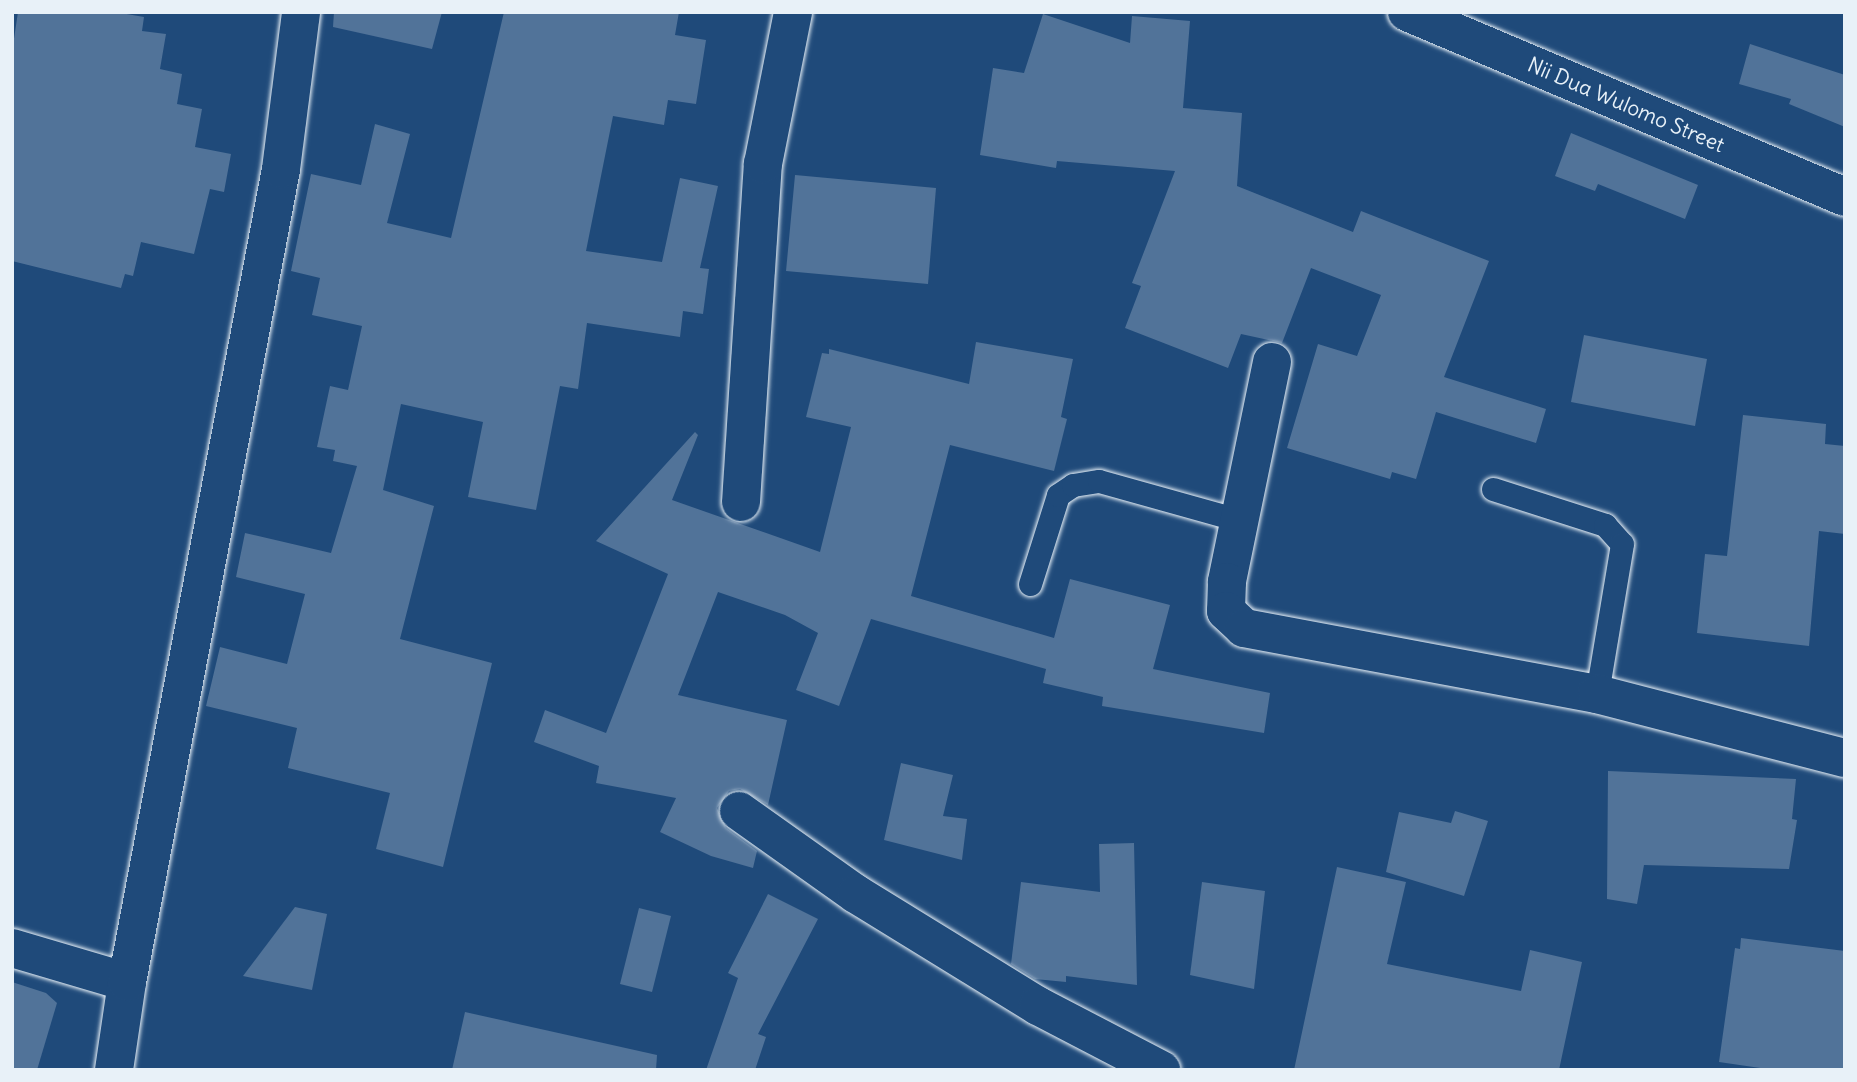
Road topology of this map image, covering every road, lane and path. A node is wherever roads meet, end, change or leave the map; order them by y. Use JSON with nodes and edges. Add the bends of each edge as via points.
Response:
{"nodes":[{"id":1,"x":301,"y":12,"type":"edge"},
{"id":2,"x":793,"y":12,"type":"edge"},
{"id":3,"x":1408,"y":12,"type":"edge"},
{"id":4,"x":1845,"y":197,"type":"edge"},
{"id":5,"x":1272,"y":362,"type":"dead end"},
{"id":6,"x":1493,"y":489,"type":"dead end"},
{"id":7,"x":741,"y":502,"type":"dead end"},
{"id":8,"x":1239,"y":520,"type":"junction"},
{"id":9,"x":1030,"y":584,"type":"dead end"},
{"id":10,"x":1597,"y":694,"type":"junction"},
{"id":11,"x":1845,"y":758,"type":"edge"},
{"id":12,"x":739,"y":811,"type":"dead end"},
{"id":13,"x":12,"y":948,"type":"edge"},
{"id":14,"x":127,"y":982,"type":"junction"},
{"id":15,"x":114,"y":1070,"type":"edge"},
{"id":16,"x":1161,"y":1070,"type":"edge"}],
"edges":[{"from":1,"to":14,"type":"street","via":[[281,169]]},
{"from":2,"to":7,"type":"street","via":[[763,164]]},
{"from":3,"to":4,"type":"street","name":"Nii Dua Wulomo Street"},
{"from":5,"to":8,"type":"street"},
{"from":6,"to":10,"type":"lane","via":[[1605,525],[1622,544]]},
{"from":8,"to":9,"type":"lane","via":[[1099,481],[1073,485],[1058,495]]},
{"from":8,"to":10,"type":"street","via":[[1226,611],[1244,628]]},
{"from":10,"to":11,"type":"street"},
{"from":12,"to":16,"type":"street","via":[[856,894],[1015,992]]},
{"from":13,"to":14,"type":"street"},
{"from":14,"to":15,"type":"street"}]}
